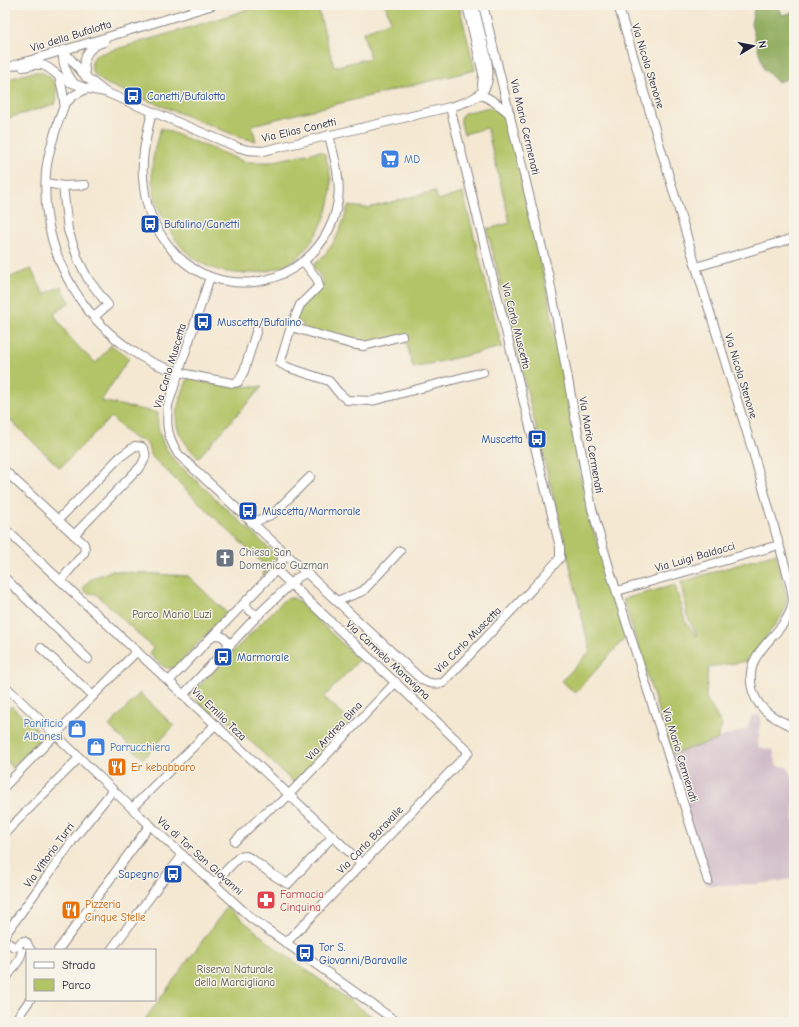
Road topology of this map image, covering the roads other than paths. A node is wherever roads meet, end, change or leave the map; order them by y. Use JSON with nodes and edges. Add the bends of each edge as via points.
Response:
{"nodes":[{"id":1,"x":213,"y":5,"type":"edge"},
{"id":2,"x":467,"y":5,"type":"edge"},
{"id":3,"x":474,"y":5,"type":"edge"},
{"id":4,"x":483,"y":5,"type":"edge"},
{"id":5,"x":618,"y":5,"type":"edge"},
{"id":6,"x":474,"y":22,"type":"junction"},
{"id":7,"x":127,"y":30,"type":"junction"},
{"id":8,"x":63,"y":50,"type":"junction"},
{"id":9,"x":5,"y":69,"type":"edge"},
{"id":10,"x":489,"y":70,"type":"junction"},
{"id":11,"x":59,"y":76,"type":"junction"},
{"id":12,"x":86,"y":77,"type":"junction"},
{"id":13,"x":502,"y":80,"type":"junction"},
{"id":14,"x":76,"y":85,"type":"junction"},
{"id":15,"x":86,"y":89,"type":"junction"},
{"id":16,"x":106,"y":92,"type":"junction"},
{"id":17,"x":505,"y":92,"type":"junction"},
{"id":18,"x":479,"y":94,"type":"junction"},
{"id":19,"x":491,"y":99,"type":"junction"},
{"id":20,"x":64,"y":105,"type":"junction"},
{"id":21,"x":450,"y":107,"type":"junction"},
{"id":22,"x":152,"y":112,"type":"junction"},
{"id":23,"x":510,"y":114,"type":"junction"},
{"id":24,"x":328,"y":135,"type":"junction"},
{"id":25,"x":46,"y":183,"type":"junction"},
{"id":26,"x":85,"y":185,"type":"dead end"},
{"id":27,"x":63,"y":186,"type":"junction"},
{"id":28,"x":794,"y":238,"type":"edge"},
{"id":29,"x":304,"y":262,"type":"junction"},
{"id":30,"x":696,"y":267,"type":"junction"},
{"id":31,"x":210,"y":277,"type":"junction"},
{"id":32,"x":94,"y":317,"type":"junction"},
{"id":33,"x":291,"y":327,"type":"junction"},
{"id":34,"x":257,"y":329,"type":"dead end"},
{"id":35,"x":402,"y":336,"type":"dead end"},
{"id":36,"x":178,"y":372,"type":"junction"},
{"id":37,"x":483,"y":372,"type":"dead end"},
{"id":38,"x":5,"y":471,"type":"edge"},
{"id":39,"x":310,"y":477,"type":"dead end"},
{"id":40,"x":58,"y":520,"type":"junction"},
{"id":41,"x":252,"y":522,"type":"junction"},
{"id":42,"x":5,"y":529,"type":"edge"},
{"id":43,"x":74,"y":535,"type":"junction"},
{"id":44,"x":779,"y":545,"type":"junction"},
{"id":45,"x":282,"y":551,"type":"junction"},
{"id":46,"x":400,"y":551,"type":"dead end"},
{"id":47,"x":296,"y":564,"type":"junction"},
{"id":48,"x":276,"y":570,"type":"junction"},
{"id":49,"x":790,"y":571,"type":"edge"},
{"id":50,"x":306,"y":573,"type":"junction"},
{"id":51,"x":5,"y":578,"type":"edge"},
{"id":52,"x":61,"y":580,"type":"junction"},
{"id":53,"x":291,"y":584,"type":"junction"},
{"id":54,"x":617,"y":591,"type":"junction"},
{"id":55,"x":337,"y":601,"type":"junction"},
{"id":56,"x":246,"y":602,"type":"junction"},
{"id":57,"x":258,"y":615,"type":"junction"},
{"id":58,"x":214,"y":635,"type":"junction"},
{"id":59,"x":40,"y":648,"type":"dead end"},
{"id":60,"x":227,"y":649,"type":"junction"},
{"id":61,"x":137,"y":651,"type":"junction"},
{"id":62,"x":88,"y":659,"type":"dead end"},
{"id":63,"x":169,"y":681,"type":"junction"},
{"id":64,"x":396,"y":682,"type":"junction"},
{"id":65,"x":5,"y":686,"type":"edge"},
{"id":66,"x":183,"y":695,"type":"junction"},
{"id":67,"x":93,"y":696,"type":"junction"},
{"id":68,"x":215,"y":725,"type":"junction"},
{"id":69,"x":794,"y":727,"type":"edge"},
{"id":70,"x":55,"y":735,"type":"junction"},
{"id":71,"x":469,"y":752,"type":"joint"},
{"id":72,"x":79,"y":758,"type":"junction"},
{"id":73,"x":5,"y":786,"type":"edge"},
{"id":74,"x":113,"y":790,"type":"junction"},
{"id":75,"x":289,"y":795,"type":"junction"},
{"id":76,"x":132,"y":808,"type":"junction"},
{"id":77,"x":150,"y":825,"type":"junction"},
{"id":78,"x":5,"y":833,"type":"edge"},
{"id":79,"x":333,"y":836,"type":"junction"},
{"id":80,"x":235,"y":841,"type":"dead end"},
{"id":81,"x":183,"y":855,"type":"junction"},
{"id":82,"x":362,"y":864,"type":"junction"},
{"id":83,"x":708,"y":881,"type":"dead end"},
{"id":84,"x":214,"y":883,"type":"junction"},
{"id":85,"x":5,"y":935,"type":"edge"},
{"id":86,"x":5,"y":941,"type":"edge"},
{"id":87,"x":286,"y":943,"type":"junction"},
{"id":88,"x":59,"y":949,"type":"edge"},
{"id":89,"x":112,"y":949,"type":"edge"},
{"id":90,"x":26,"y":950,"type":"edge"},
{"id":91,"x":5,"y":980,"type":"edge"},
{"id":92,"x":29,"y":1001,"type":"edge"},
{"id":93,"x":14,"y":1022,"type":"edge"},
{"id":94,"x":396,"y":1022,"type":"edge"}],
"edges":[{"from":1,"to":7,"type":"street","name":"Via della Bufalotta"},
{"from":2,"to":6,"type":"street"},
{"from":3,"to":6,"type":"street"},
{"from":4,"to":13,"type":"street","name":"Via Mario Cermenati"},
{"from":5,"to":30,"type":"street","name":"Via Nicola Stenone"},
{"from":6,"to":10,"type":"street"},
{"from":6,"to":18,"type":"street","via":[[483,78]]},
{"from":7,"to":8,"type":"street","name":"Via della Bufalotta"},
{"from":7,"to":12,"type":"street","via":[[116,38],[90,49],[85,61]]},
{"from":8,"to":9,"type":"street","name":"Via della Bufalotta"},
{"from":8,"to":12,"type":"street"},
{"from":8,"to":14,"type":"street","via":[[64,65]]},
{"from":9,"to":11,"type":"street","via":[[41,65]]},
{"from":10,"to":13,"type":"street"},
{"from":10,"to":18,"type":"street","via":[[486,87]]},
{"from":11,"to":14,"type":"street"},
{"from":11,"to":20,"type":"street"},
{"from":12,"to":16,"type":"street"},
{"from":13,"to":17,"type":"street","name":"Via Mario Cermenati"},
{"from":14,"to":15,"type":"street"},
{"from":15,"to":16,"type":"street"},
{"from":15,"to":20,"type":"street"},
{"from":16,"to":22,"type":"street","name":"Via Elias Canetti"},
{"from":17,"to":19,"type":"street"},
{"from":17,"to":23,"type":"street","name":"Via Mario Cermenati"},
{"from":18,"to":19,"type":"street"},
{"from":18,"to":21,"type":"street","name":"Via Elias Canetti"},
{"from":19,"to":23,"type":"street"},
{"from":20,"to":25,"type":"street","via":[[49,150]]},
{"from":21,"to":24,"type":"street","name":"Via Elias Canetti"},
{"from":21,"to":55,"type":"street","name":"Via Carlo Muscetta","via":[[560,547],[560,558],[471,654],[443,682],[435,684],[421,679]]},
{"from":22,"to":24,"type":"street","name":"Via Elias Canetti","via":[[248,150],[266,150]]},
{"from":22,"to":31,"type":"street","via":[[142,162],[149,210],[174,253]]},
{"from":23,"to":54,"type":"street","name":"Via Mario Cermenati","via":[[549,277],[592,508]]},
{"from":24,"to":29,"type":"street","via":[[338,177],[337,205],[325,237]]},
{"from":25,"to":27,"type":"street"},
{"from":25,"to":32,"type":"street","via":[[45,197],[49,224],[61,265],[69,282]]},
{"from":26,"to":27,"type":"street"},
{"from":27,"to":32,"type":"street","via":[[68,230],[78,259],[88,279],[108,305]]},
{"from":28,"to":30,"type":"street"},
{"from":29,"to":31,"type":"street","via":[[281,275],[262,281],[235,282]]},
{"from":29,"to":33,"type":"street","via":[[317,279],[319,286],[300,305]]},
{"from":30,"to":44,"type":"street","name":"Via Nicola Stenone"},
{"from":31,"to":36,"type":"street","name":"Via Carlo Muscetta"},
{"from":32,"to":36,"type":"street","via":[[141,356]]},
{"from":33,"to":35,"type":"street","via":[[364,346]]},
{"from":33,"to":37,"type":"street","via":[[280,363],[329,381],[348,400],[372,401]]},
{"from":34,"to":36,"type":"street","via":[[238,382]]},
{"from":36,"to":41,"type":"street","name":"Via Carlo Muscetta","via":[[168,405],[166,422],[172,443],[178,454]]},
{"from":38,"to":40,"type":"street"},
{"from":39,"to":41,"type":"street","via":[[273,514]]},
{"from":40,"to":43,"type":"street"},
{"from":40,"to":43,"type":"street","via":[[120,457],[134,446],[142,447],[146,457],[141,466]]},
{"from":41,"to":45,"type":"street","name":"Via Carlo Muscetta"},
{"from":42,"to":52,"type":"street","name":"Via Emilio Teza"},
{"from":43,"to":52,"type":"street","via":[[84,544],[84,553]]},
{"from":44,"to":49,"type":"street","name":"Via Nicola Stenone"},
{"from":44,"to":54,"type":"street","name":"Via Luigi Baldacci"},
{"from":45,"to":47,"type":"street","name":"Via Carlo Muscetta"},
{"from":45,"to":48,"type":"street","via":[[282,561]]},
{"from":46,"to":55,"type":"street","via":[[363,591]]},
{"from":47,"to":48,"type":"street","via":[[285,565]]},
{"from":47,"to":50,"type":"street","name":"Via Carlo Muscetta"},
{"from":47,"to":53,"type":"street"},
{"from":48,"to":53,"type":"street","name":"Via Carmelo Maravigna"},
{"from":48,"to":56,"type":"street"},
{"from":49,"to":69,"type":"street","name":"Via Nicola Stenone","via":[[792,608],[756,656],[751,684],[757,701],[764,710]]},
{"from":50,"to":53,"type":"street"},
{"from":50,"to":55,"type":"street","name":"Via Carlo Muscetta"},
{"from":51,"to":62,"type":"street"},
{"from":52,"to":61,"type":"street","name":"Via Emilio Teza"},
{"from":53,"to":57,"type":"street"},
{"from":53,"to":64,"type":"street","name":"Via Carmelo Maravigna"},
{"from":54,"to":83,"type":"street","name":"Via Mario Cermenati"},
{"from":56,"to":57,"type":"street","via":[[246,607]]},
{"from":56,"to":58,"type":"street"},
{"from":57,"to":60,"type":"street"},
{"from":58,"to":60,"type":"street","via":[[224,637],[228,642]]},
{"from":58,"to":63,"type":"street"},
{"from":59,"to":67,"type":"street"},
{"from":60,"to":66,"type":"street"},
{"from":61,"to":63,"type":"street","name":"Via Emilio Teza"},
{"from":61,"to":67,"type":"street"},
{"from":63,"to":66,"type":"street","name":"Via Emilio Teza"},
{"from":64,"to":71,"type":"street","name":"Via Carmelo Maravigna"},
{"from":64,"to":75,"type":"street","name":"Via Andrea Bina"},
{"from":65,"to":70,"type":"street","name":"Via di Tor San Giovanni"},
{"from":66,"to":68,"type":"street","name":"Via Emilio Teza"},
{"from":67,"to":70,"type":"street"},
{"from":68,"to":75,"type":"street","name":"Via Emilio Teza"},
{"from":68,"to":76,"type":"street"},
{"from":70,"to":72,"type":"street","name":"Via di Tor San Giovanni"},
{"from":70,"to":73,"type":"street"},
{"from":71,"to":82,"type":"street","name":"Via Carlo Baravalle"},
{"from":72,"to":74,"type":"street","name":"Via di Tor San Giovanni"},
{"from":72,"to":78,"type":"street"},
{"from":74,"to":76,"type":"street","name":"Via di Tor San Giovanni"},
{"from":74,"to":85,"type":"street","name":"Via Vittorio Turri","via":[[76,836]]},
{"from":75,"to":79,"type":"street","name":"Via Emilio Teza"},
{"from":75,"to":80,"type":"street","name":"Via Andrea Bina","via":[[281,804],[269,809]]},
{"from":76,"to":77,"type":"street","name":"Via di Tor San Giovanni"},
{"from":77,"to":81,"type":"street","name":"Via di Tor San Giovanni"},
{"from":77,"to":88,"type":"street"},
{"from":79,"to":82,"type":"street","name":"Via Emilio Teza"},
{"from":79,"to":84,"type":"street","via":[[288,884],[246,856],[239,857]]},
{"from":81,"to":84,"type":"street","name":"Via di Tor San Giovanni"},
{"from":81,"to":89,"type":"street"},
{"from":82,"to":87,"type":"street","name":"Via Carlo Baravalle"},
{"from":84,"to":87,"type":"street","name":"Via di Tor San Giovanni","via":[[251,918]]},
{"from":86,"to":90,"type":"street"},
{"from":87,"to":94,"type":"street","name":"Via di Tor San Giovanni"},
{"from":90,"to":91,"type":"street"},
{"from":92,"to":93,"type":"street"}]}
